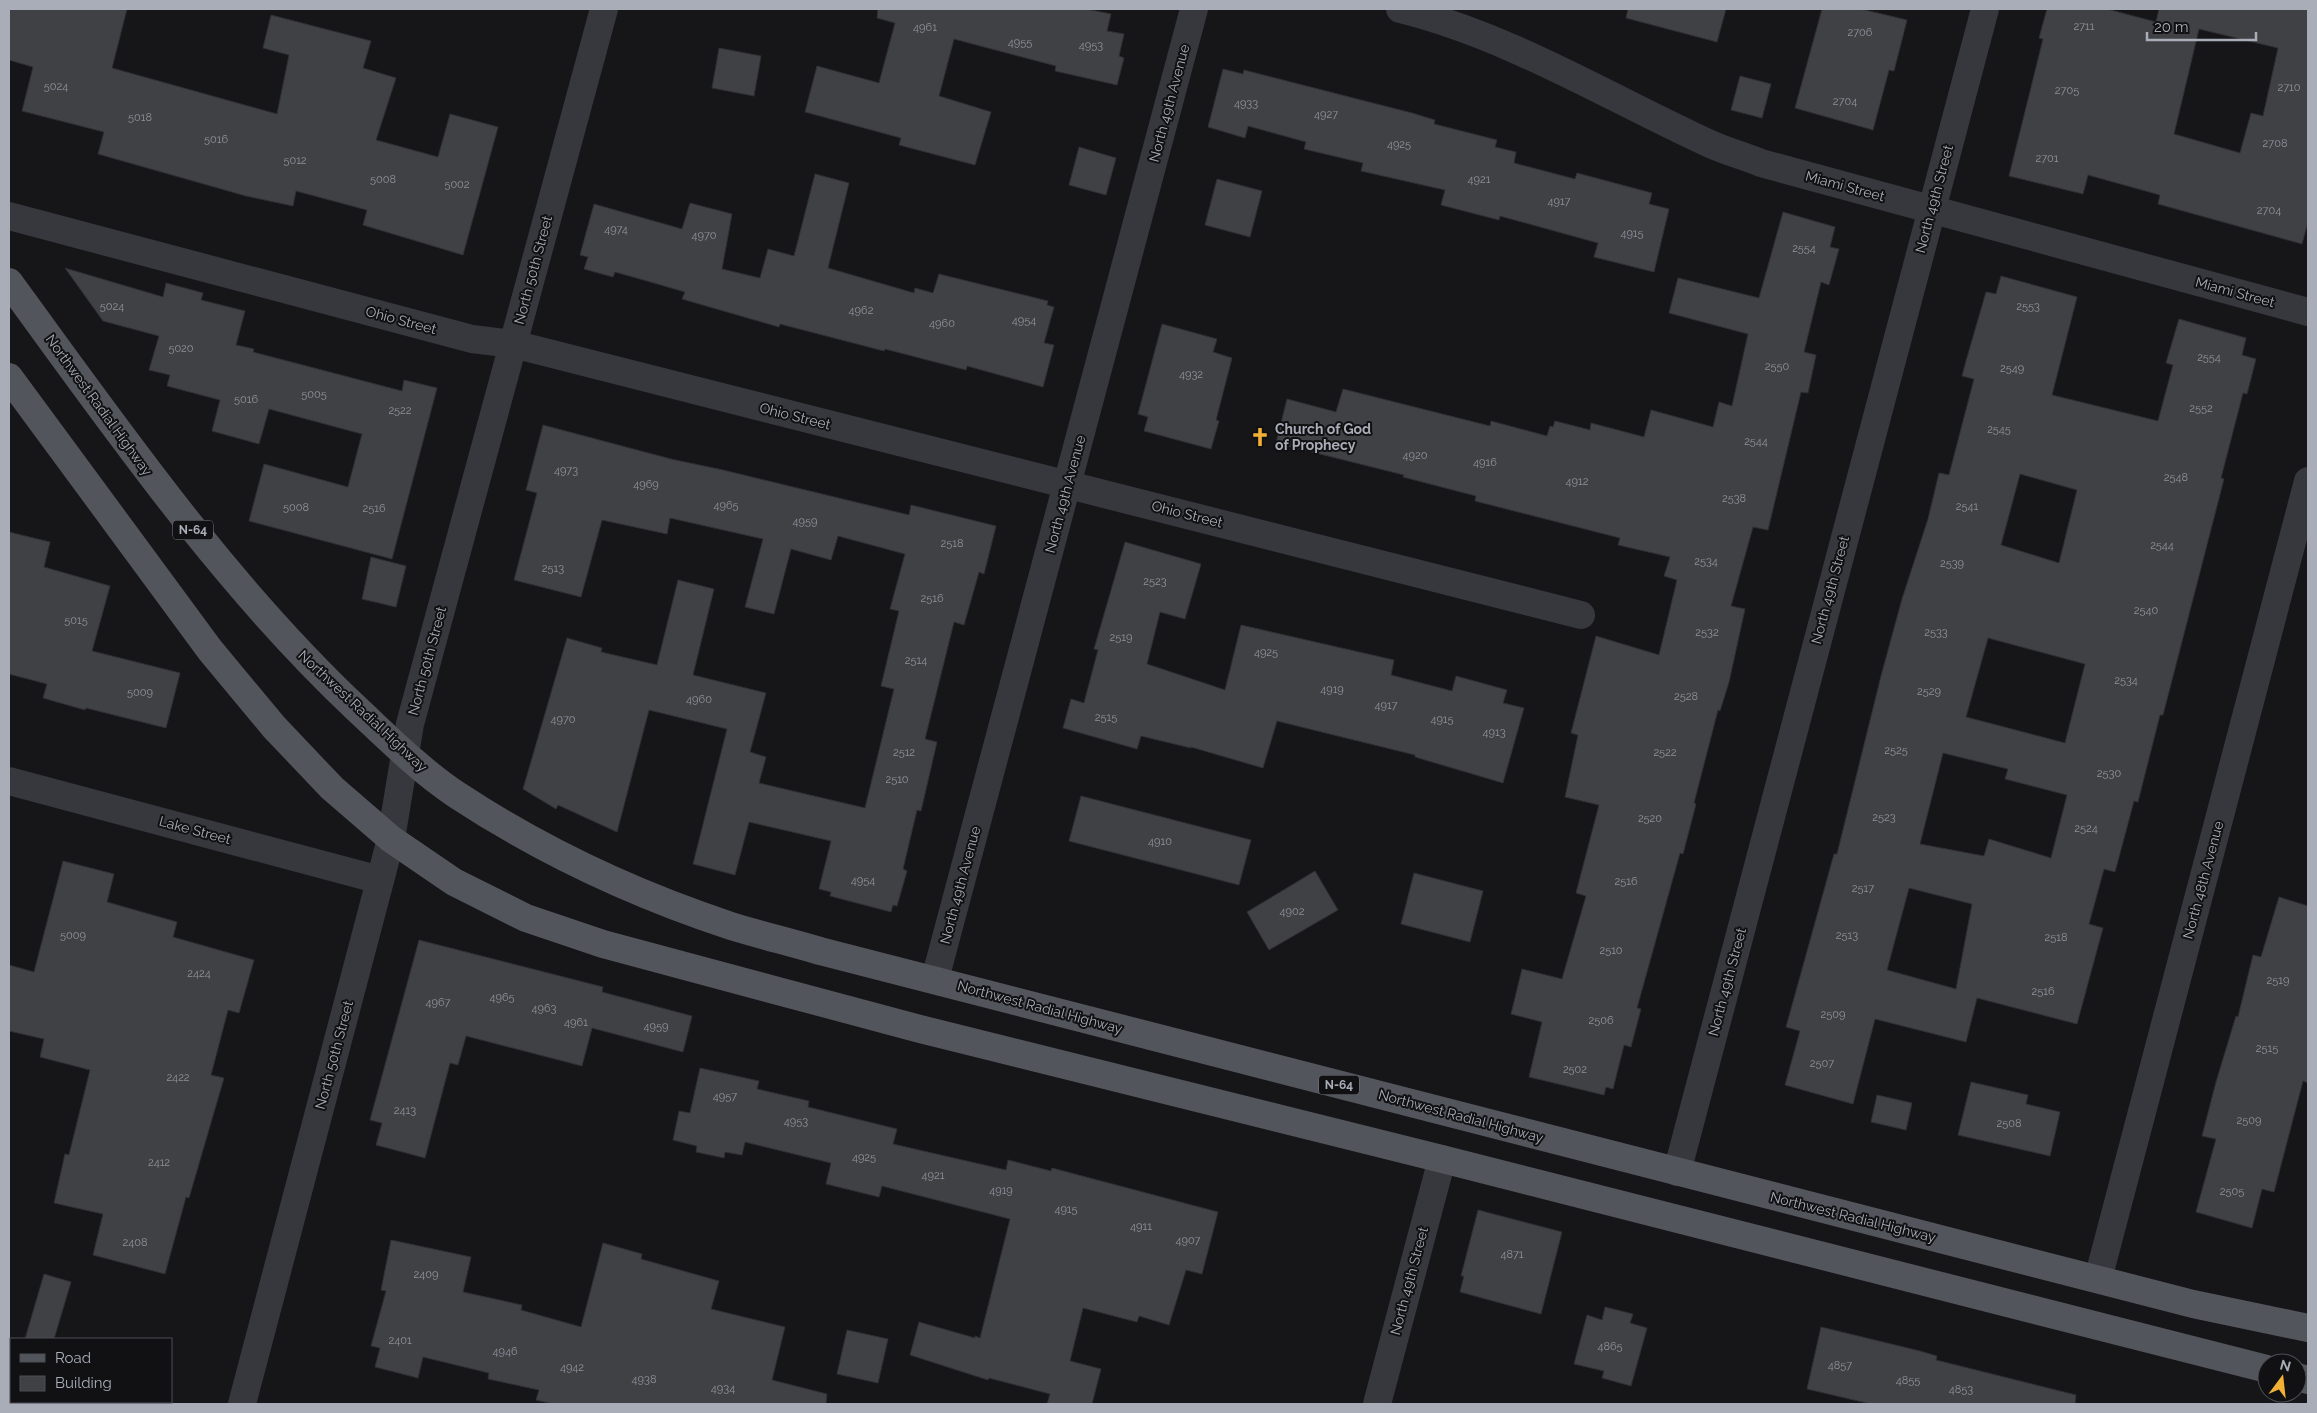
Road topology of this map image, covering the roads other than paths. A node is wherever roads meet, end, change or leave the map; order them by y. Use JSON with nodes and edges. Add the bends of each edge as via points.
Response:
{"nodes":[{"id":1,"x":604,"y":9,"type":"edge"},
{"id":2,"x":1194,"y":9,"type":"edge"},
{"id":3,"x":1400,"y":9,"type":"edge"},
{"id":4,"x":1985,"y":9,"type":"edge"},
{"id":5,"x":1932,"y":208,"type":"junction"},
{"id":6,"x":9,"y":216,"type":"edge"},
{"id":7,"x":9,"y":282,"type":"edge"},
{"id":8,"x":2308,"y":312,"type":"edge"},
{"id":9,"x":512,"y":344,"type":"junction"},
{"id":10,"x":9,"y":377,"type":"edge"},
{"id":11,"x":2308,"y":481,"type":"edge"},
{"id":12,"x":1067,"y":484,"type":"junction"},
{"id":13,"x":1581,"y":615,"type":"dead end"},
{"id":14,"x":406,"y":754,"type":"junction"},
{"id":15,"x":9,"y":781,"type":"edge"},
{"id":16,"x":391,"y":839,"type":"junction"},
{"id":17,"x":380,"y":880,"type":"junction"},
{"id":18,"x":935,"y":979,"type":"junction"},
{"id":19,"x":1442,"y":1159,"type":"junction"},
{"id":20,"x":1677,"y":1172,"type":"junction"},
{"id":21,"x":2098,"y":1279,"type":"junction"},
{"id":22,"x":2308,"y":1328,"type":"edge"},
{"id":23,"x":2257,"y":1366,"type":"edge"},
{"id":24,"x":242,"y":1404,"type":"edge"},
{"id":25,"x":1377,"y":1404,"type":"edge"}],
"edges":[{"from":1,"to":9,"type":"street","name":"North 50th Street"},
{"from":2,"to":12,"type":"street","name":"North 49th Avenue"},
{"from":3,"to":5,"type":"street","name":"Miami Street","via":[[1469,29],[1710,144],[1771,166]]},
{"from":4,"to":5,"type":"street","name":"North 49th Street"},
{"from":5,"to":8,"type":"street","name":"Miami Street"},
{"from":5,"to":20,"type":"street","name":"North 49th Street"},
{"from":6,"to":9,"type":"street","name":"Ohio Street","via":[[472,338]]},
{"from":7,"to":14,"type":"main road","name":"Northwest Radial Highway","number":"N-64","via":[[172,504],[242,588],[320,675]]},
{"from":9,"to":12,"type":"street","name":"Ohio Street"},
{"from":9,"to":14,"type":"street","name":"North 50th Street","via":[[410,724]]},
{"from":10,"to":16,"type":"main road","via":[[216,656],[274,727],[332,788]]},
{"from":11,"to":21,"type":"street","name":"North 48th Avenue"},
{"from":12,"to":13,"type":"street","name":"Ohio Street"},
{"from":12,"to":18,"type":"street","name":"North 49th Avenue"},
{"from":14,"to":16,"type":"street","name":"North 50th Street"},
{"from":14,"to":18,"type":"main road","name":"Northwest Radial Highway","number":"N-64","via":[[455,794],[518,832],[581,867],[641,893],[733,926]]},
{"from":15,"to":17,"type":"street","name":"Lake Street"},
{"from":16,"to":17,"type":"street","name":"North 50th Street"},
{"from":16,"to":19,"type":"main road","via":[[454,882],[526,918],[603,944],[920,1029]]},
{"from":17,"to":24,"type":"street","name":"North 50th Street"},
{"from":18,"to":20,"type":"main road","name":"Northwest Radial Highway","number":"N-64"},
{"from":19,"to":23,"type":"main road"},
{"from":19,"to":25,"type":"street","name":"North 49th Street"},
{"from":20,"to":21,"type":"main road","name":"Northwest Radial Highway","number":"N-64"},
{"from":21,"to":22,"type":"main road","name":"Northwest Radial Highway","number":"N-64","via":[[2193,1304]]}]}
